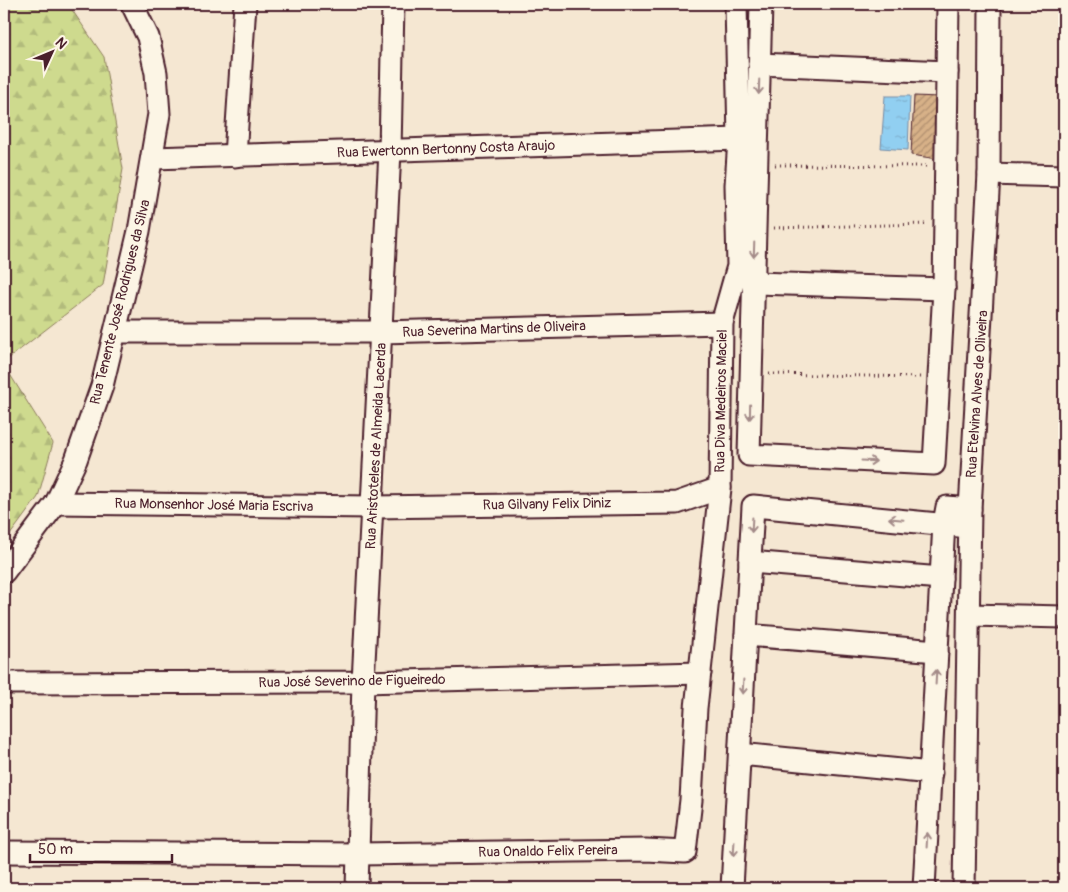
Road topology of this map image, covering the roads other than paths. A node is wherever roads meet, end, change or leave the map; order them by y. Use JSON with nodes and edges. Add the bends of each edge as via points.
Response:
{"nodes":[{"id":1,"x":132,"y":4,"type":"edge"},
{"id":2,"x":245,"y":4,"type":"edge"},
{"id":3,"x":393,"y":4,"type":"edge"},
{"id":4,"x":736,"y":4,"type":"edge"},
{"id":5,"x":761,"y":4,"type":"edge"},
{"id":6,"x":948,"y":4,"type":"edge"},
{"id":7,"x":990,"y":4,"type":"edge"},
{"id":8,"x":759,"y":64,"type":"junction"},
{"id":9,"x":947,"y":72,"type":"junction"},
{"id":10,"x":739,"y":139,"type":"junction"},
{"id":11,"x":390,"y":151,"type":"junction"},
{"id":12,"x":235,"y":156,"type":"junction"},
{"id":13,"x":153,"y":158,"type":"junction"},
{"id":14,"x":989,"y":174,"type":"junction"},
{"id":15,"x":1064,"y":176,"type":"edge"},
{"id":16,"x":754,"y":283,"type":"junction"},
{"id":17,"x":944,"y":289,"type":"junction"},
{"id":18,"x":722,"y":323,"type":"junction"},
{"id":19,"x":115,"y":332,"type":"junction"},
{"id":20,"x":382,"y":332,"type":"junction"},
{"id":21,"x":720,"y":488,"type":"junction"},
{"id":22,"x":56,"y":503,"type":"junction"},
{"id":23,"x":372,"y":507,"type":"junction"},
{"id":24,"x":970,"y":518,"type":"junction"},
{"id":25,"x":944,"y":523,"type":"junction"},
{"id":26,"x":750,"y":562,"type":"junction"},
{"id":27,"x":4,"y":572,"type":"edge"},
{"id":28,"x":941,"y":578,"type":"junction"},
{"id":29,"x":969,"y":615,"type":"junction"},
{"id":30,"x":1064,"y":617,"type":"edge"},
{"id":31,"x":746,"y":635,"type":"junction"},
{"id":32,"x":937,"y":651,"type":"junction"},
{"id":33,"x":700,"y":673,"type":"junction"},
{"id":34,"x":363,"y":682,"type":"junction"},
{"id":35,"x":4,"y":683,"type":"edge"},
{"id":36,"x":740,"y":754,"type":"junction"},
{"id":37,"x":931,"y":773,"type":"junction"},
{"id":38,"x":691,"y":800,"type":"joint"},
{"id":39,"x":4,"y":852,"type":"edge"},
{"id":40,"x":359,"y":854,"type":"junction"},
{"id":41,"x":357,"y":888,"type":"edge"},
{"id":42,"x":732,"y":888,"type":"edge"},
{"id":43,"x":924,"y":888,"type":"edge"},
{"id":44,"x":964,"y":888,"type":"edge"}],
"edges":[{"from":1,"to":13,"type":"street","name":"Rua Tenente José Rodrigues da Silva","via":[[148,37],[156,73],[158,114]]},
{"from":2,"to":12,"type":"street"},
{"from":3,"to":11,"type":"street","name":"Rua Aristoteles de Almeida Lacerda"},
{"from":4,"to":10,"type":"street","name":"Rua Diva Medeiros Maciel"},
{"from":5,"to":8,"type":"street"},
{"from":6,"to":9,"type":"street"},
{"from":7,"to":14,"type":"street","name":"Rua Etelvina Alves de Oliveira"},
{"from":8,"to":9,"type":"street"},
{"from":8,"to":16,"type":"street","one_way":true},
{"from":9,"to":17,"type":"street"},
{"from":10,"to":11,"type":"street","name":"Rua Ewertonn Bertonny Costa Araujo"},
{"from":10,"to":18,"type":"street","name":"Rua Diva Medeiros Maciel","via":[[736,185],[738,266]]},
{"from":11,"to":12,"type":"street","name":"Rua Ewertonn Bertonny Costa Araujo"},
{"from":11,"to":20,"type":"street","name":"Rua Aristoteles de Almeida Lacerda"},
{"from":12,"to":13,"type":"street","name":"Rua Ewertonn Bertonny Costa Araujo"},
{"from":13,"to":19,"type":"street","name":"Rua Tenente José Rodrigues da Silva"},
{"from":14,"to":15,"type":"street"},
{"from":14,"to":24,"type":"street","name":"Rua Etelvina Alves de Oliveira"},
{"from":16,"to":17,"type":"street"},
{"from":16,"to":17,"type":"street","one_way":true,"via":[[749,455],[934,464]]},
{"from":18,"to":20,"type":"street","name":"Rua Severina Martins de Oliveira"},
{"from":18,"to":21,"type":"street","name":"Rua Diva Medeiros Maciel"},
{"from":19,"to":20,"type":"street","name":"Rua Severina Martins de Oliveira"},
{"from":19,"to":22,"type":"street","name":"Rua Tenente José Rodrigues da Silva","via":[[102,386],[76,460]]},
{"from":20,"to":23,"type":"street","name":"Rua Aristoteles de Almeida Lacerda"},
{"from":21,"to":23,"type":"street","name":"Rua Gilvany Felix Diniz","via":[[677,503]]},
{"from":21,"to":33,"type":"street","name":"Rua Diva Medeiros Maciel"},
{"from":22,"to":23,"type":"street","name":"Rua Monsenhor José Maria Escriva"},
{"from":22,"to":27,"type":"street","name":"Rua Tenente José Rodrigues da Silva"},
{"from":23,"to":34,"type":"street","name":"Rua Aristoteles de Almeida Lacerda"},
{"from":24,"to":25,"type":"street"},
{"from":24,"to":29,"type":"street","name":"Rua Etelvina Alves de Oliveira"},
{"from":25,"to":26,"type":"street","one_way":true,"via":[[753,506]]},
{"from":25,"to":28,"type":"street"},
{"from":26,"to":28,"type":"street"},
{"from":26,"to":31,"type":"street"},
{"from":28,"to":32,"type":"street"},
{"from":29,"to":30,"type":"street"},
{"from":29,"to":44,"type":"street","name":"Rua Etelvina Alves de Oliveira"},
{"from":31,"to":32,"type":"street"},
{"from":31,"to":36,"type":"street","one_way":true},
{"from":37,"to":32,"type":"street","one_way":true},
{"from":33,"to":34,"type":"street","name":"Rua José Severino de Figueiredo"},
{"from":33,"to":38,"type":"street","name":"Rua Diva Medeiros Maciel"},
{"from":34,"to":35,"type":"street","name":"Rua José Severino de Figueiredo"},
{"from":34,"to":40,"type":"street","name":"Rua Aristoteles de Almeida Lacerda"},
{"from":36,"to":37,"type":"street"},
{"from":36,"to":42,"type":"street","one_way":true},
{"from":43,"to":37,"type":"street","one_way":true},
{"from":38,"to":40,"type":"street","name":"Rua Onaldo Felix Pereira","via":[[685,852]]},
{"from":39,"to":40,"type":"street"},
{"from":40,"to":41,"type":"street","name":"Rua Aristoteles de Almeida Lacerda"}]}
